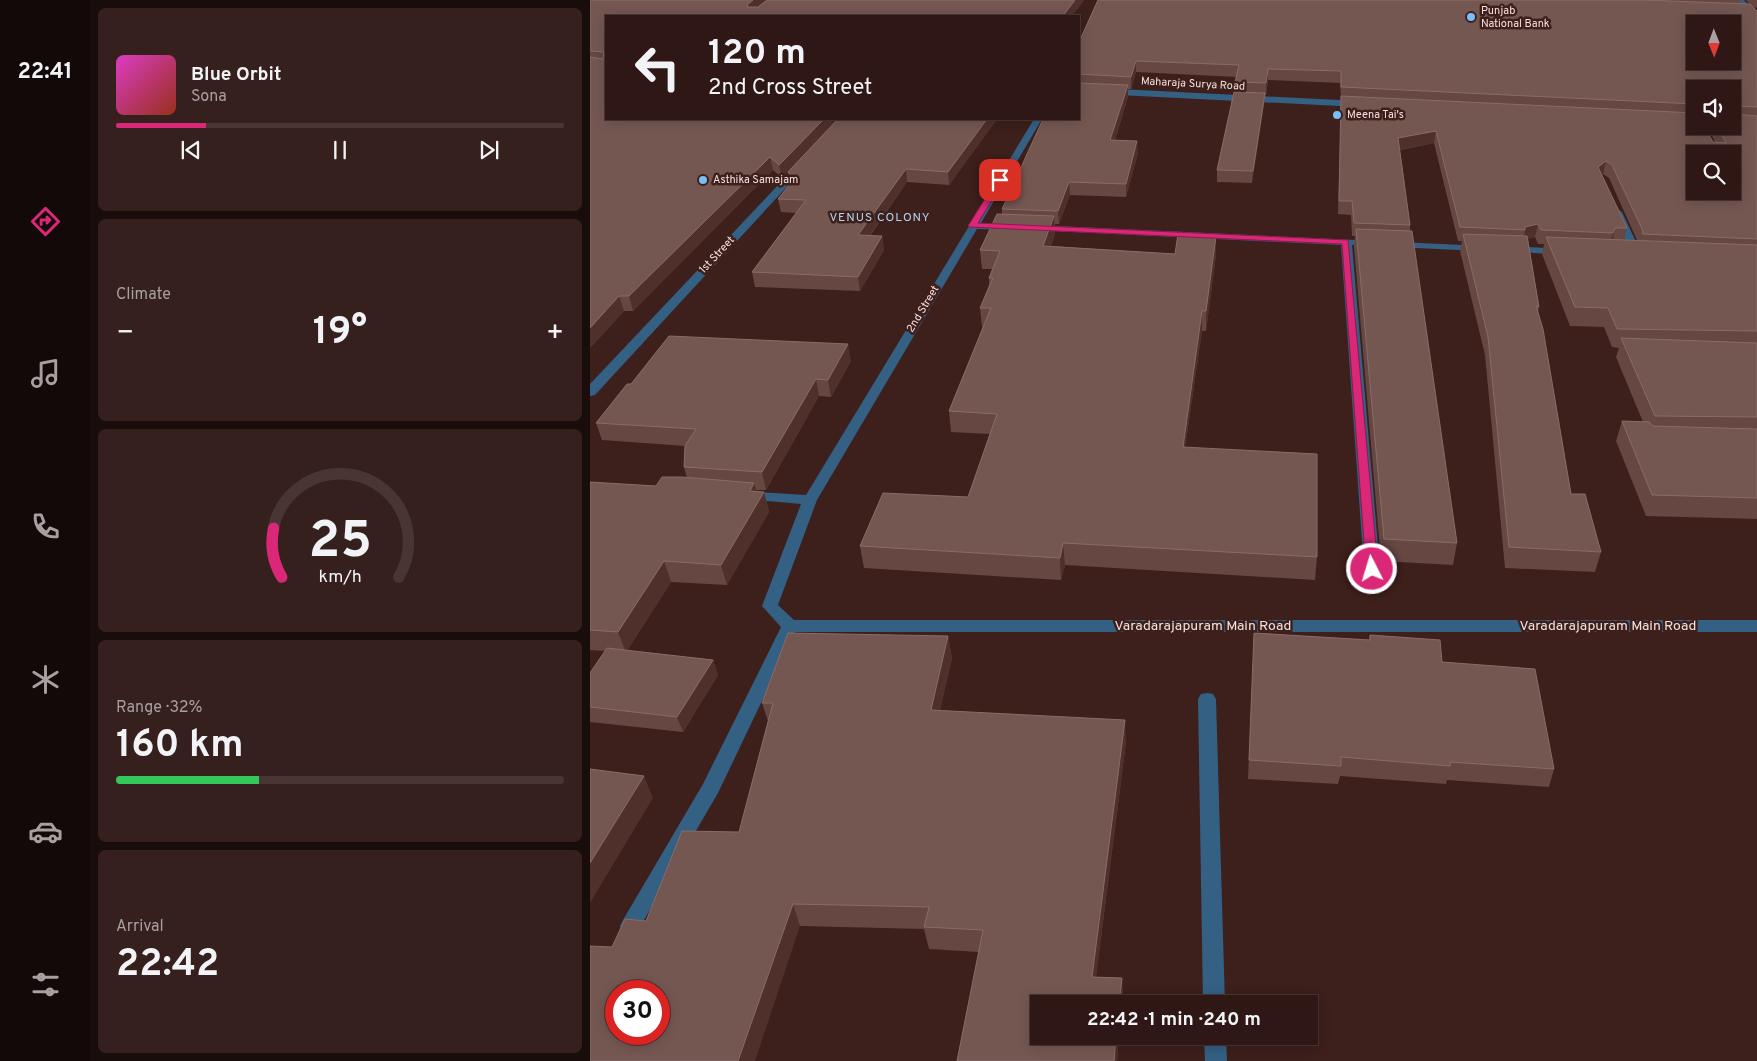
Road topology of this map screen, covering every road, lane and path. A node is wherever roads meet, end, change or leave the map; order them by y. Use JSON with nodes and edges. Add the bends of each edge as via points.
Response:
{"nodes":[{"id":1,"x":1740,"y":0,"type":"edge"},
{"id":2,"x":1757,"y":20,"type":"edge"},
{"id":3,"x":1080,"y":90,"type":"edge"},
{"id":4,"x":1367,"y":104,"type":"edge"},
{"id":5,"x":1037,"y":120,"type":"edge"},
{"id":6,"x":811,"y":155,"type":"edge"},
{"id":7,"x":1614,"y":204,"type":"edge"},
{"id":8,"x":972,"y":226,"type":"junction"},
{"id":9,"x":1346,"y":242,"type":"junction"},
{"id":10,"x":1577,"y":248,"type":"edge"},
{"id":11,"x":1642,"y":255,"type":"edge"},
{"id":12,"x":590,"y":392,"type":"edge"},
{"id":13,"x":733,"y":495,"type":"edge"},
{"id":14,"x":810,"y":500,"type":"junction"},
{"id":15,"x":1372,"y":569,"type":"dead end"},
{"id":16,"x":790,"y":626,"type":"junction"},
{"id":17,"x":1757,"y":626,"type":"edge"},
{"id":18,"x":1207,"y":699,"type":"dead end"},
{"id":19,"x":630,"y":926,"type":"edge"},
{"id":20,"x":1214,"y":995,"type":"edge"},
{"id":21,"x":1215,"y":1045,"type":"edge"},
{"id":22,"x":1216,"y":1061,"type":"edge"}],
"edges":[{"from":1,"to":2,"type":"street"},
{"from":3,"to":4,"type":"street","name":"Maharaja Surya Road"},
{"from":5,"to":8,"type":"street","name":"2nd Street"},
{"from":6,"to":12,"type":"street","name":"1st Street"},
{"from":7,"to":11,"type":"street","via":[[1633,246],[1614,250]]},
{"from":8,"to":9,"type":"street"},
{"from":8,"to":14,"type":"street","name":"2nd Street"},
{"from":9,"to":10,"type":"street","via":[[1541,251]]},
{"from":9,"to":15,"type":"street"},
{"from":13,"to":14,"type":"street"},
{"from":14,"to":16,"type":"street","via":[[770,606]]},
{"from":16,"to":17,"type":"street","name":"Varadarajapuram Main Road"},
{"from":16,"to":19,"type":"street","via":[[711,788]]},
{"from":18,"to":20,"type":"street"},
{"from":21,"to":22,"type":"street"}]}
